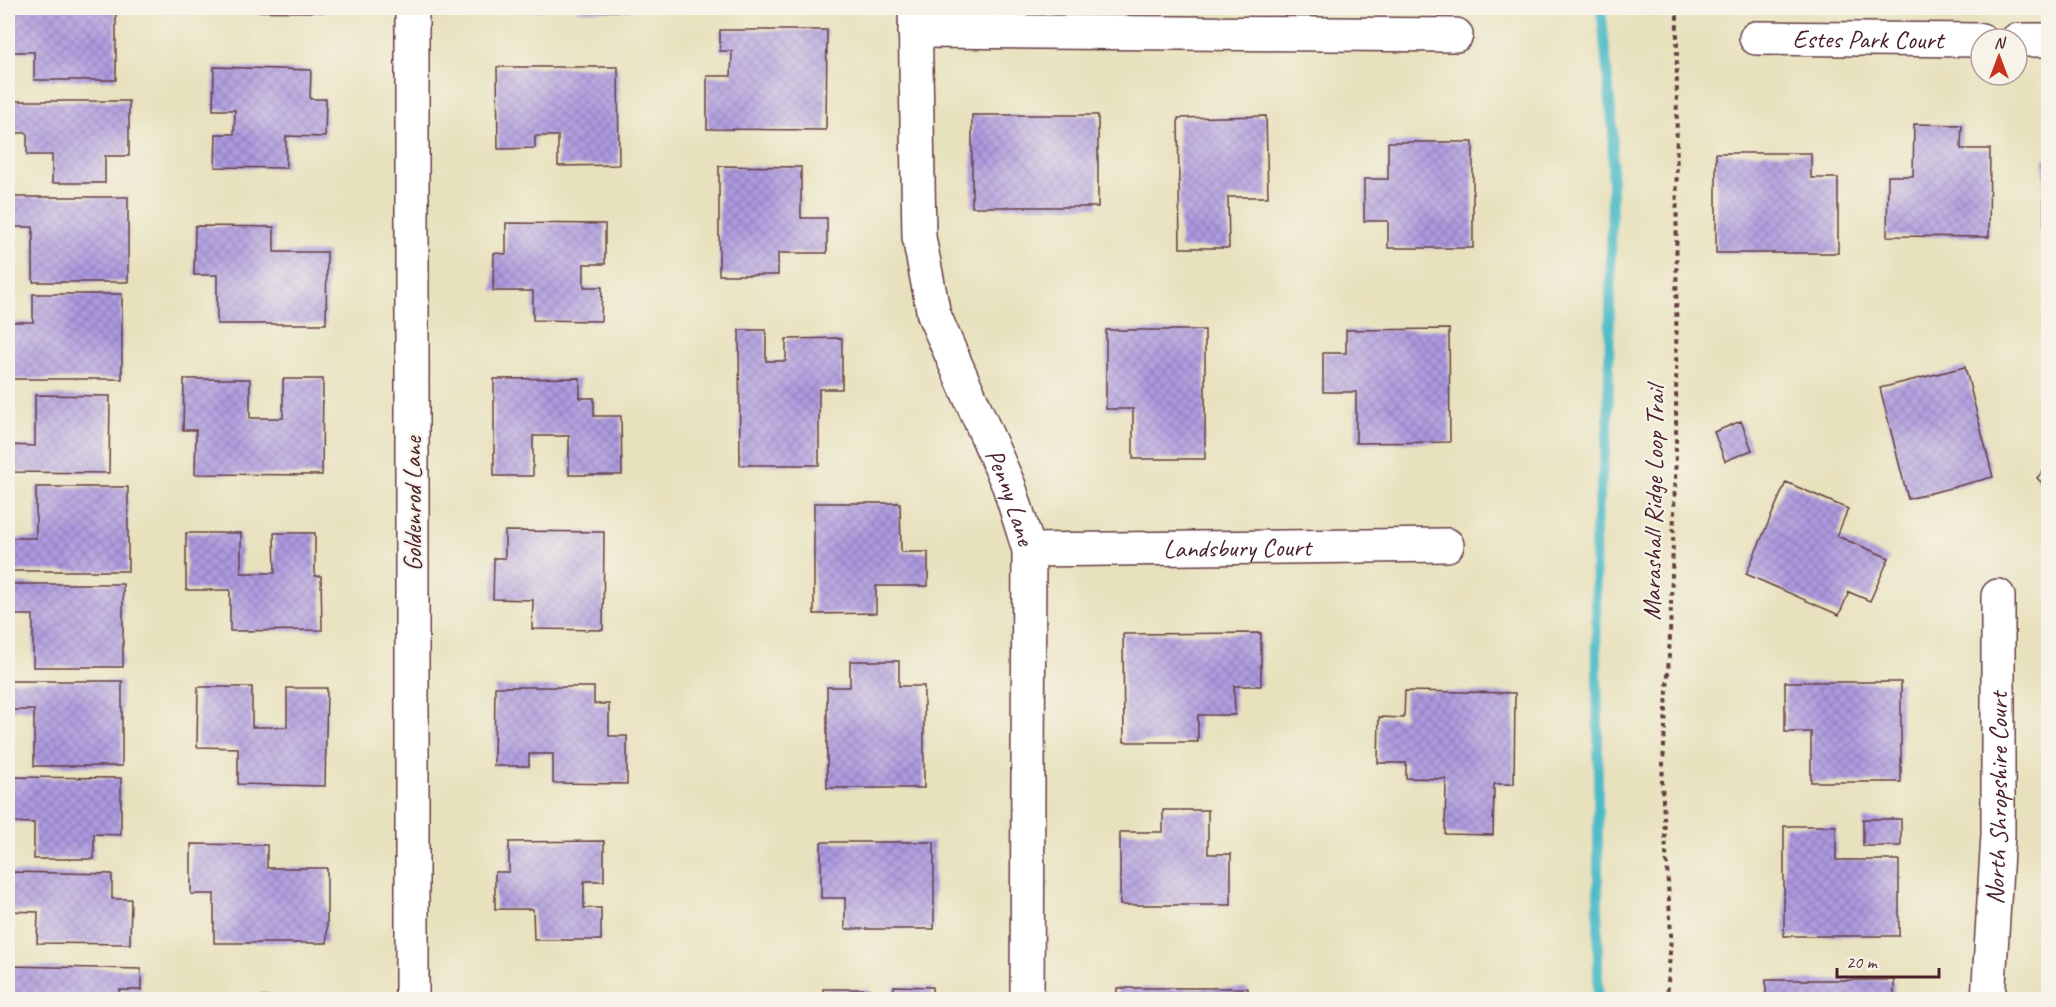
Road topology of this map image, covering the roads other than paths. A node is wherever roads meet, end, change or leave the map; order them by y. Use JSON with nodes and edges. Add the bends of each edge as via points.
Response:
{"nodes":[{"id":1,"x":412,"y":8,"type":"edge"},
{"id":2,"x":915,"y":20,"type":"edge"},
{"id":3,"x":1456,"y":35,"type":"dead end"},
{"id":4,"x":1756,"y":38,"type":"dead end"},
{"id":5,"x":1969,"y":40,"type":"edge"},
{"id":6,"x":2029,"y":40,"type":"edge"},
{"id":7,"x":2049,"y":40,"type":"edge"},
{"id":8,"x":1447,"y":545,"type":"dead end"},
{"id":9,"x":1029,"y":550,"type":"junction"},
{"id":10,"x":1998,"y":596,"type":"dead end"},
{"id":11,"x":412,"y":999,"type":"edge"},
{"id":12,"x":1027,"y":999,"type":"edge"},
{"id":13,"x":1988,"y":999,"type":"edge"}],
"edges":[{"from":1,"to":11,"type":"street","name":"Goldenrod Lane"},
{"from":2,"to":3,"type":"street"},
{"from":2,"to":9,"type":"street","name":"Penny Lane","via":[[920,237],[934,315],[1009,486]]},
{"from":4,"to":5,"type":"street","name":"Estes Park Court"},
{"from":6,"to":7,"type":"street"},
{"from":8,"to":9,"type":"street","name":"Landsbury Court"},
{"from":9,"to":12,"type":"street","name":"Penny Lane"},
{"from":10,"to":13,"type":"street","name":"North Shropshire Court","via":[[1998,835]]}]}
